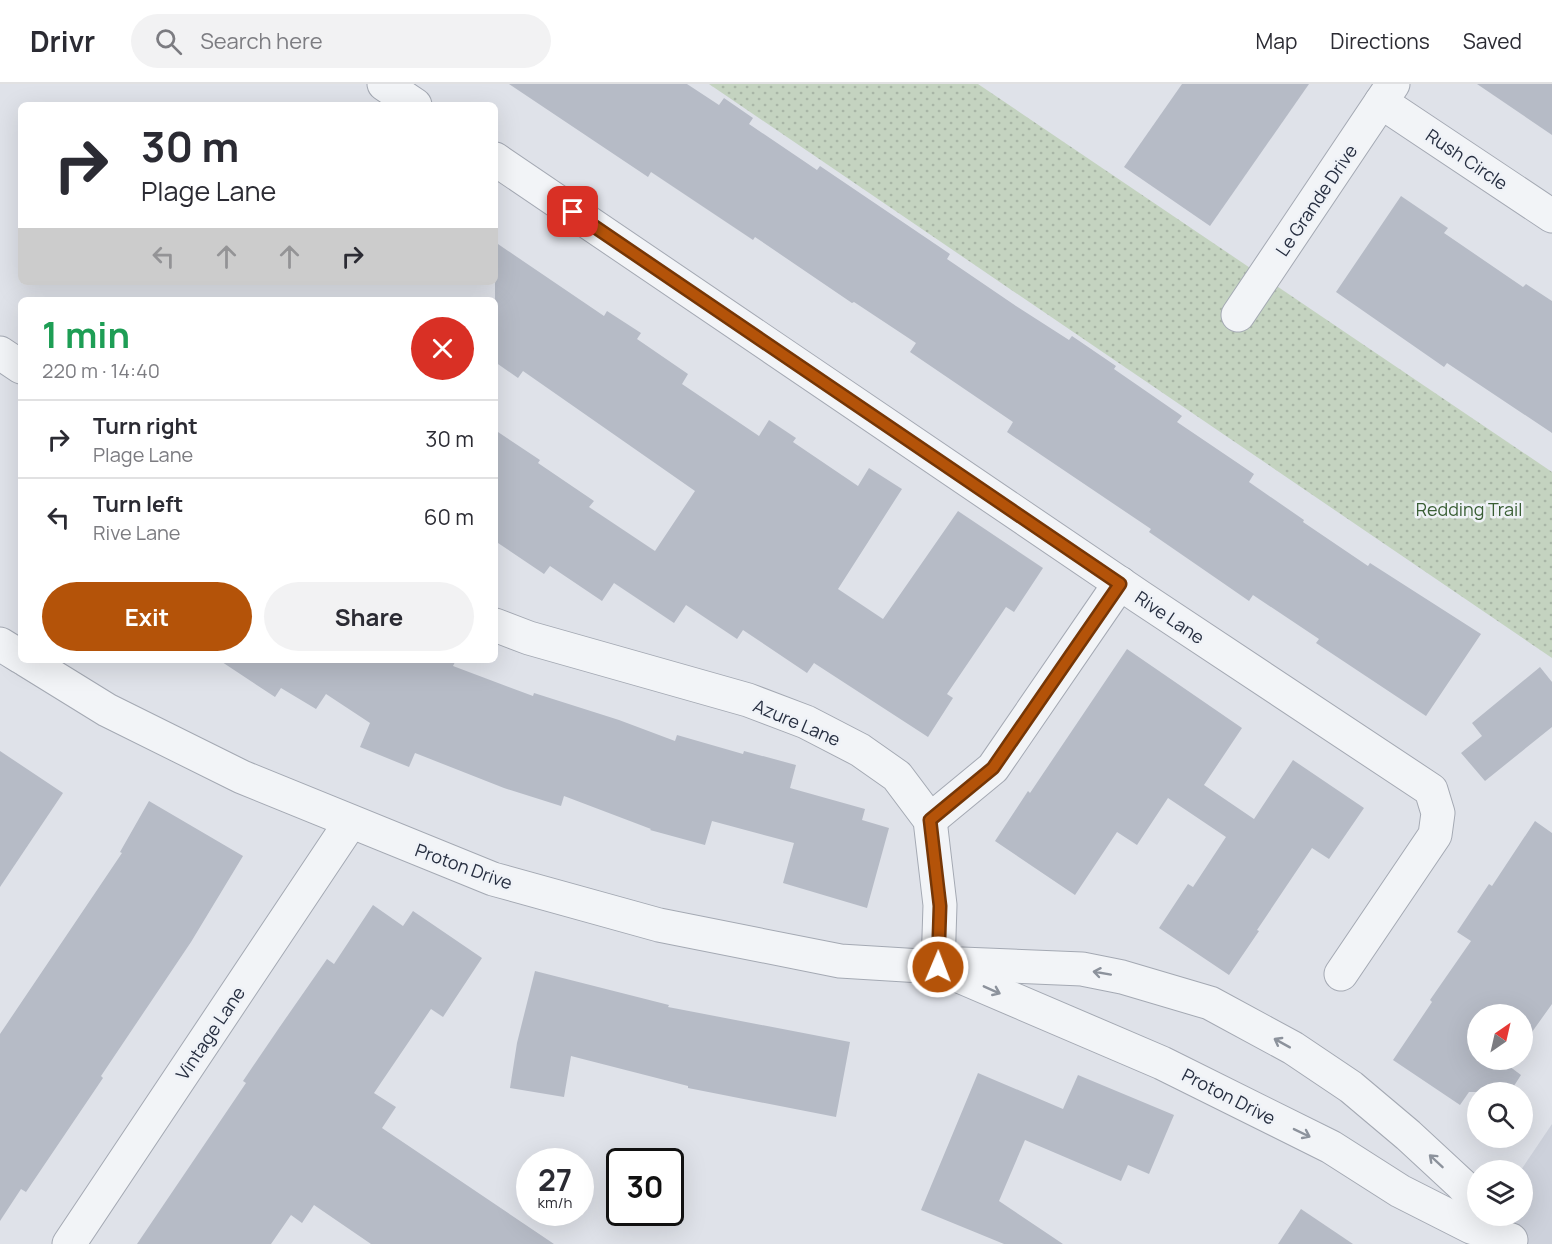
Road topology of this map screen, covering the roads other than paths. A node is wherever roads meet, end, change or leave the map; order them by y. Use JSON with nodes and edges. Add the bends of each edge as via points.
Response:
{"nodes":[{"id":1,"x":384,"y":84,"type":"edge"},
{"id":2,"x":1387,"y":93,"type":"edge"},
{"id":3,"x":411,"y":102,"type":"edge"},
{"id":4,"x":498,"y":161,"type":"edge"},
{"id":5,"x":1552,"y":216,"type":"edge"},
{"id":6,"x":1238,"y":315,"type":"dead end"},
{"id":7,"x":0,"y":353,"type":"edge"},
{"id":8,"x":18,"y":366,"type":"edge"},
{"id":9,"x":1120,"y":584,"type":"junction"},
{"id":10,"x":498,"y":626,"type":"edge"},
{"id":11,"x":0,"y":644,"type":"edge"},
{"id":12,"x":18,"y":655,"type":"edge"},
{"id":13,"x":31,"y":663,"type":"edge"},
{"id":14,"x":930,"y":820,"type":"junction"},
{"id":15,"x":350,"y":823,"type":"junction"},
{"id":16,"x":938,"y":967,"type":"junction"},
{"id":17,"x":1341,"y":974,"type":"dead end"},
{"id":18,"x":1467,"y":1191,"type":"edge"},
{"id":19,"x":1499,"y":1226,"type":"edge"},
{"id":20,"x":1514,"y":1242,"type":"edge"},
{"id":21,"x":69,"y":1244,"type":"edge"}],
"edges":[{"from":1,"to":3,"type":"street"},
{"from":2,"to":5,"type":"street","name":"Rush Circle"},
{"from":2,"to":6,"type":"street","name":"Le Grande Drive"},
{"from":4,"to":9,"type":"street","name":"Rive Lane"},
{"from":7,"to":8,"type":"street"},
{"from":9,"to":14,"type":"street","via":[[993,768]]},
{"from":9,"to":17,"type":"street","name":"Rive Lane","via":[[1431,790],[1438,813],[1436,835]]},
{"from":10,"to":14,"type":"street","name":"Azure Lane","via":[[748,700],[806,722],[860,750],[897,776]]},
{"from":11,"to":12,"type":"street"},
{"from":13,"to":15,"type":"street","name":"Proton Drive","via":[[107,710],[242,777]]},
{"from":14,"to":16,"type":"street","via":[[940,906]]},
{"from":15,"to":16,"type":"street","name":"Proton Drive","via":[[493,879],[659,925],[840,961]]},
{"from":15,"to":21,"type":"street","name":"Vintage Lane"},
{"from":18,"to":16,"type":"street","name":"Proton Drive","one_way":true,"via":[[1352,1087],[1293,1048],[1209,1003],[1082,969],[962,964]]},
{"from":16,"to":20,"type":"street","name":"Proton Drive","one_way":true,"via":[[1162,1063],[1331,1147],[1400,1191],[1471,1227]]},
{"from":19,"to":20,"type":"street","name":"Proton Drive"}]}
